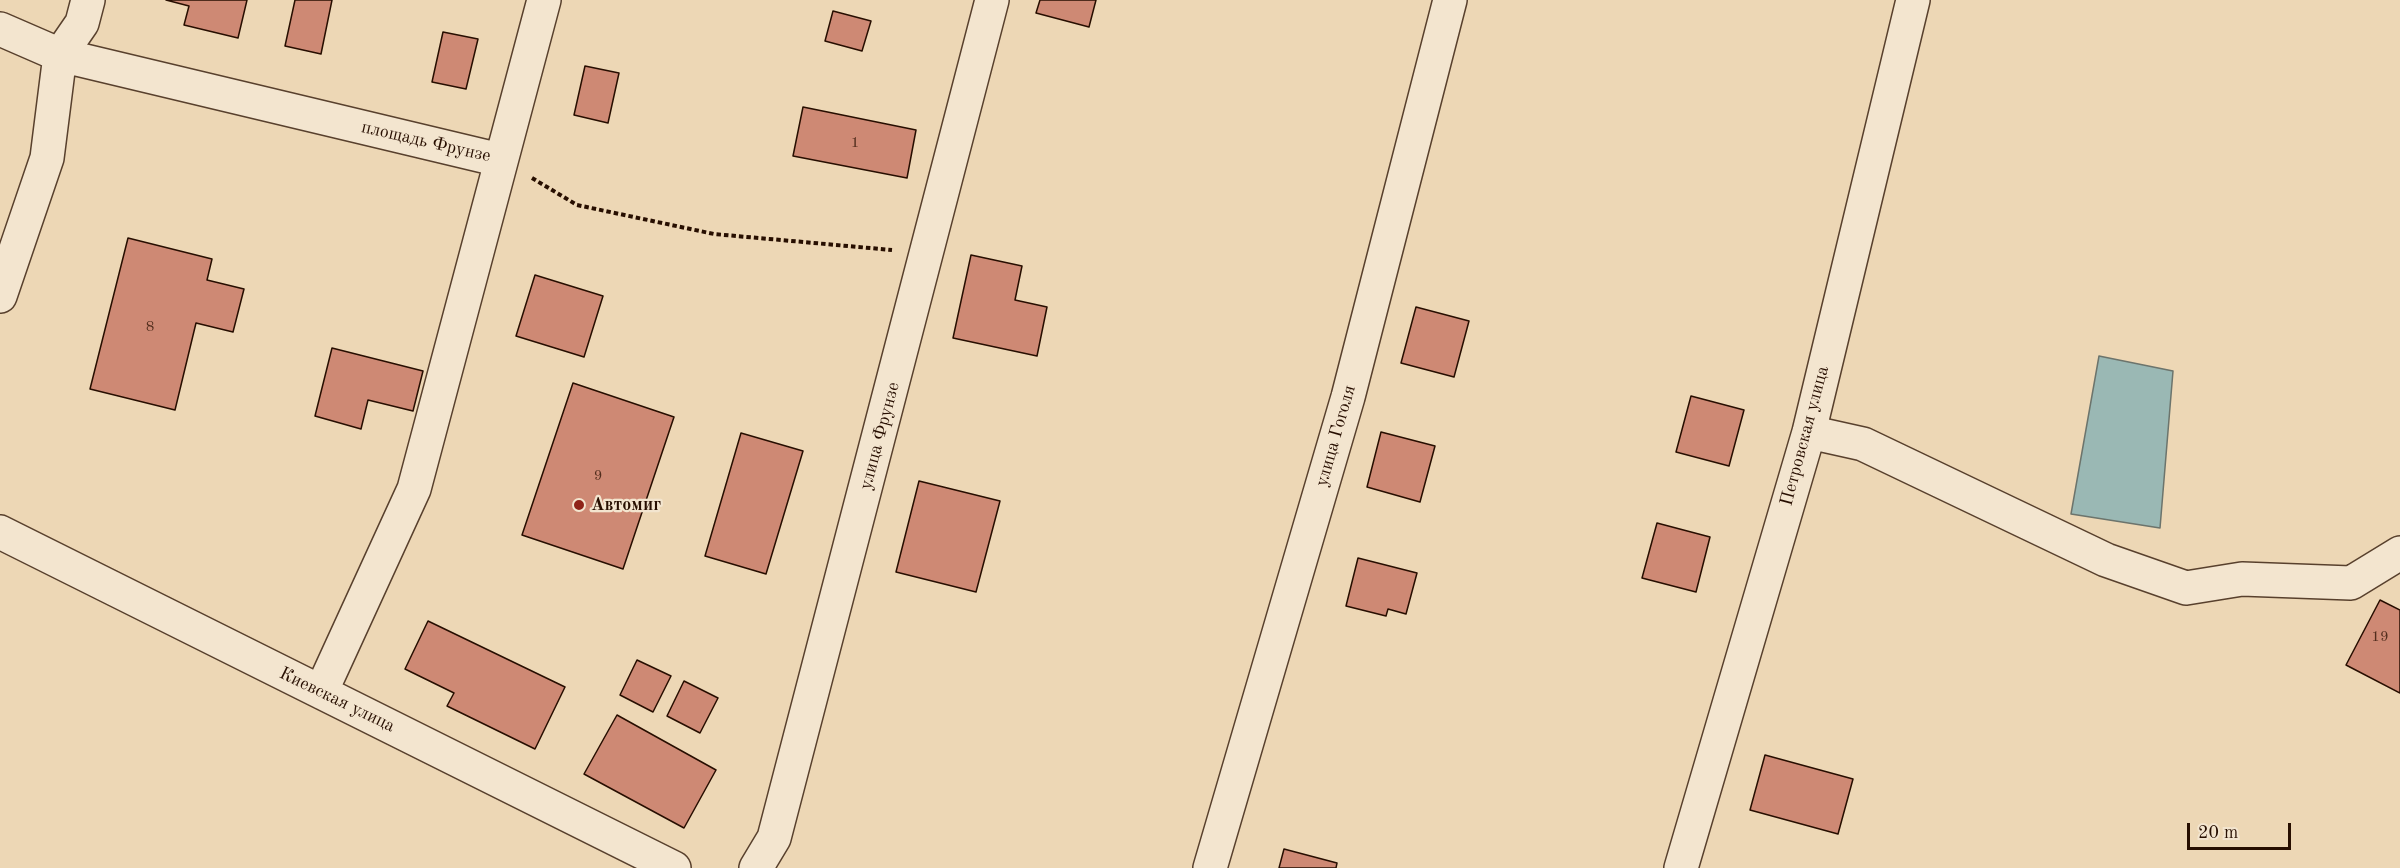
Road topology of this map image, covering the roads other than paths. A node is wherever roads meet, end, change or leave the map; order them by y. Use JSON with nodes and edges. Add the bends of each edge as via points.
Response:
{"nodes":[{"id":1,"x":88,"y":0,"type":"edge"},
{"id":2,"x":544,"y":0,"type":"edge"},
{"id":3,"x":992,"y":0,"type":"edge"},
{"id":4,"x":1450,"y":0,"type":"edge"},
{"id":5,"x":1913,"y":0,"type":"edge"},
{"id":6,"x":0,"y":29,"type":"edge"},
{"id":7,"x":60,"y":56,"type":"junction"},
{"id":8,"x":500,"y":160,"type":"junction"},
{"id":9,"x":0,"y":296,"type":"edge"},
{"id":10,"x":1809,"y":432,"type":"junction"},
{"id":11,"x":0,"y":532,"type":"edge"},
{"id":12,"x":2400,"y":553,"type":"edge"},
{"id":13,"x":321,"y":692,"type":"junction"},
{"id":14,"x":674,"y":868,"type":"edge"},
{"id":15,"x":756,"y":868,"type":"edge"},
{"id":16,"x":1210,"y":868,"type":"edge"},
{"id":17,"x":1681,"y":868,"type":"edge"}],
"edges":[{"from":1,"to":7,"type":"street","via":[[82,23]]},
{"from":2,"to":8,"type":"street"},
{"from":3,"to":15,"type":"street","name":"улица Фрунзе","via":[[774,838]]},
{"from":4,"to":16,"type":"street","name":"улица Гоголя","via":[[1348,397]]},
{"from":5,"to":10,"type":"street","name":"Петровская улица"},
{"from":6,"to":7,"type":"street","name":"площадь Фрунзе"},
{"from":7,"to":8,"type":"street","name":"площадь Фрунзе"},
{"from":7,"to":9,"type":"street","via":[[47,158]]},
{"from":8,"to":13,"type":"street","via":[[414,489]]},
{"from":10,"to":12,"type":"street","via":[[1863,444],[2106,560],[2186,588],[2242,579],[2351,583]]},
{"from":10,"to":17,"type":"street","name":"Петровская улица"},
{"from":11,"to":13,"type":"street","name":"Киевская улица"},
{"from":13,"to":14,"type":"street","name":"Киевская улица"}]}
